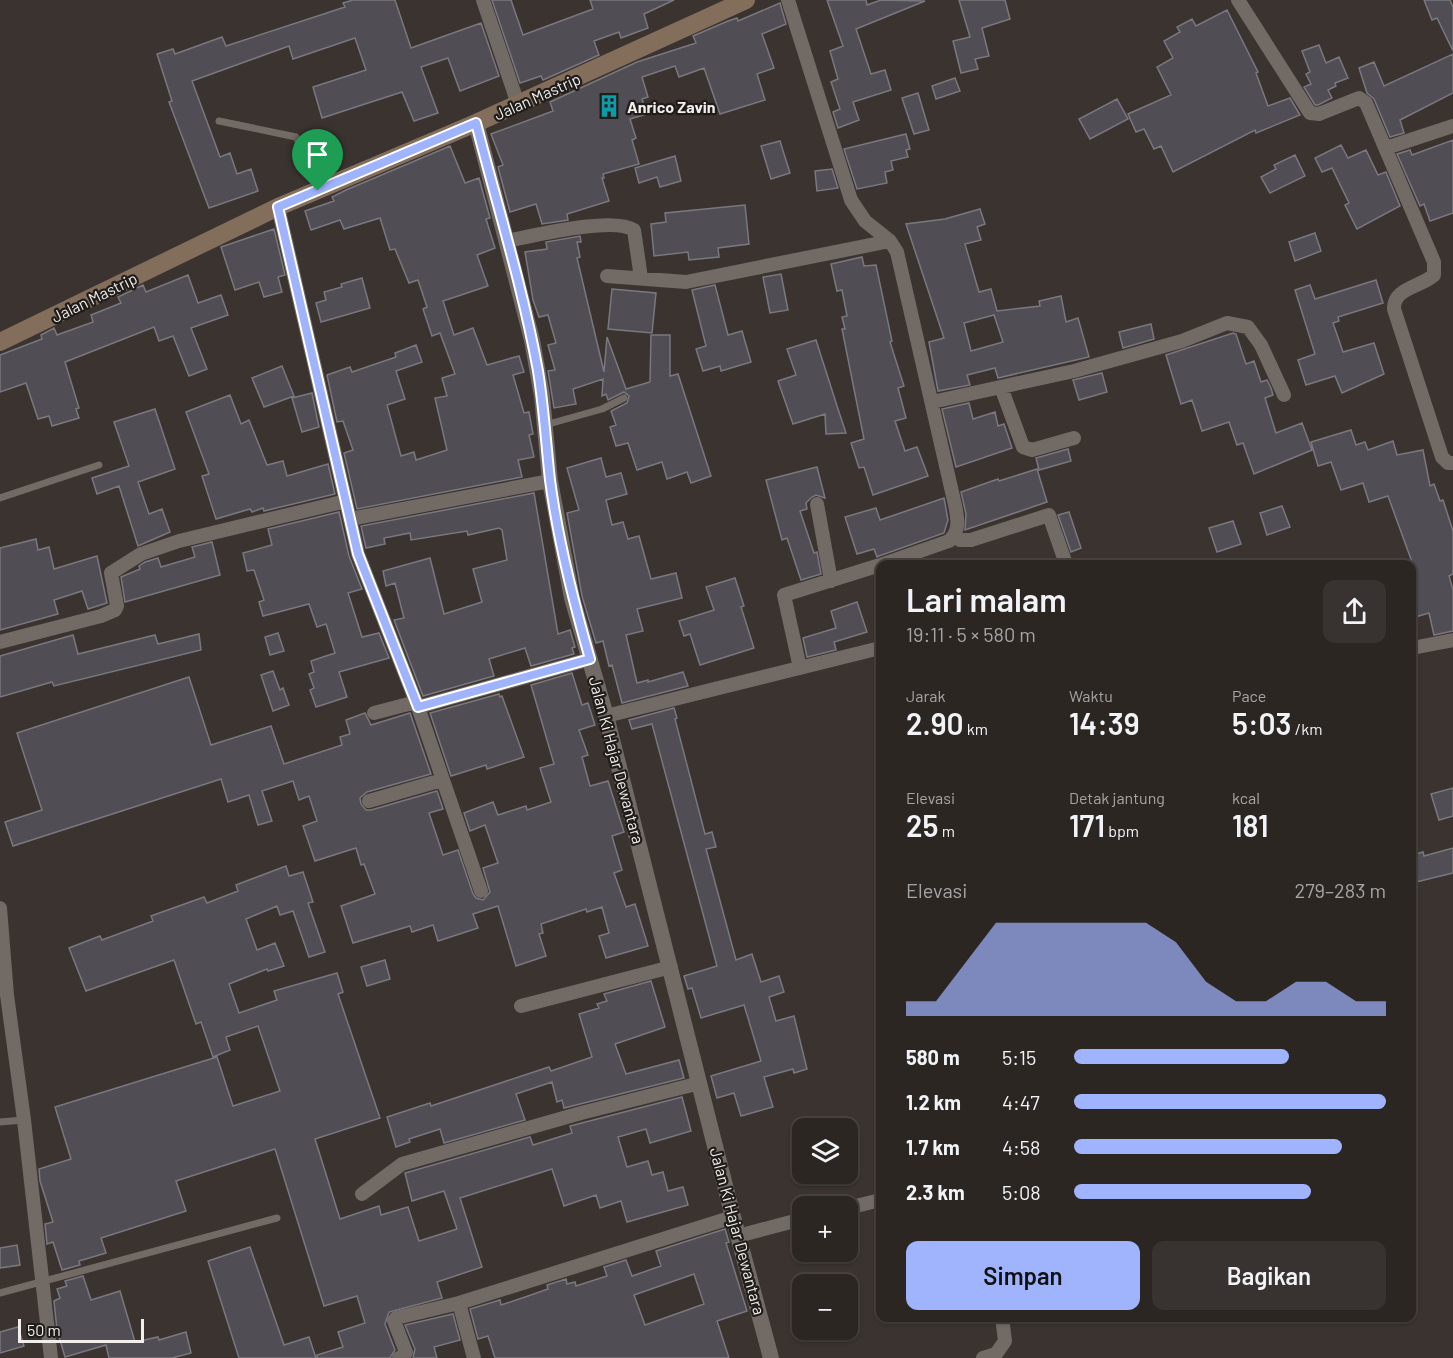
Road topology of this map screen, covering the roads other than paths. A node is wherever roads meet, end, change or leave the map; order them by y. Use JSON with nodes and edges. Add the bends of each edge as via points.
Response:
{"nodes":[{"id":1,"x":483,"y":0,"type":"edge"},
{"id":2,"x":746,"y":0,"type":"edge"},
{"id":3,"x":788,"y":0,"type":"edge"},
{"id":4,"x":1238,"y":0,"type":"edge"},
{"id":5,"x":518,"y":104,"type":"junction"},
{"id":6,"x":219,"y":121,"type":"dead end"},
{"id":7,"x":476,"y":123,"type":"junction"},
{"id":8,"x":1453,"y":126,"type":"edge"},
{"id":9,"x":1386,"y":148,"type":"junction"},
{"id":10,"x":318,"y":191,"type":"junction"},
{"id":11,"x":278,"y":207,"type":"junction"},
{"id":12,"x":506,"y":241,"type":"junction"},
{"id":13,"x":890,"y":241,"type":"junction"},
{"id":14,"x":607,"y":276,"type":"dead end"},
{"id":15,"x":641,"y":278,"type":"junction"},
{"id":16,"x":0,"y":342,"type":"edge"},
{"id":17,"x":1001,"y":387,"type":"junction"},
{"id":18,"x":1284,"y":395,"type":"dead end"},
{"id":19,"x":624,"y":398,"type":"dead end"},
{"id":20,"x":932,"y":402,"type":"junction"},
{"id":21,"x":545,"y":425,"type":"junction"},
{"id":22,"x":1074,"y":438,"type":"dead end"},
{"id":23,"x":1453,"y":463,"type":"edge"},
{"id":24,"x":99,"y":465,"type":"dead end"},
{"id":25,"x":550,"y":481,"type":"junction"},
{"id":26,"x":0,"y":498,"type":"edge"},
{"id":27,"x":346,"y":501,"type":"junction"},
{"id":28,"x":817,"y":504,"type":"dead end"},
{"id":29,"x":350,"y":519,"type":"junction"},
{"id":30,"x":955,"y":536,"type":"junction"},
{"id":31,"x":895,"y":560,"type":"edge"},
{"id":32,"x":1065,"y":560,"type":"edge"},
{"id":33,"x":876,"y":566,"type":"edge"},
{"id":34,"x":831,"y":581,"type":"junction"},
{"id":35,"x":1453,"y":640,"type":"edge"},
{"id":36,"x":0,"y":642,"type":"edge"},
{"id":37,"x":1416,"y":647,"type":"edge"},
{"id":38,"x":876,"y":649,"type":"edge"},
{"id":39,"x":590,"y":659,"type":"junction"},
{"id":40,"x":800,"y":668,"type":"junction"},
{"id":41,"x":417,"y":704,"type":"junction"},
{"id":42,"x":374,"y":713,"type":"dead end"},
{"id":43,"x":606,"y":716,"type":"junction"},
{"id":44,"x":442,"y":780,"type":"junction"},
{"id":45,"x":369,"y":801,"type":"dead end"},
{"id":46,"x":481,"y":891,"type":"dead end"},
{"id":47,"x":0,"y":908,"type":"edge"},
{"id":48,"x":671,"y":967,"type":"junction"},
{"id":49,"x":521,"y":1006,"type":"dead end"},
{"id":50,"x":700,"y":1083,"type":"junction"},
{"id":51,"x":24,"y":1120,"type":"junction"},
{"id":52,"x":0,"y":1122,"type":"edge"},
{"id":53,"x":362,"y":1194,"type":"dead end"},
{"id":54,"x":876,"y":1201,"type":"edge"},
{"id":55,"x":858,"y":1206,"type":"edge"},
{"id":56,"x":733,"y":1217,"type":"junction"},
{"id":57,"x":277,"y":1218,"type":"dead end"},
{"id":58,"x":792,"y":1222,"type":"edge"},
{"id":59,"x":738,"y":1236,"type":"junction"},
{"id":60,"x":41,"y":1281,"type":"junction"},
{"id":61,"x":0,"y":1293,"type":"edge"},
{"id":62,"x":459,"y":1303,"type":"junction"},
{"id":63,"x":1003,"y":1322,"type":"edge"},
{"id":64,"x":51,"y":1358,"type":"edge"},
{"id":65,"x":399,"y":1358,"type":"edge"},
{"id":66,"x":474,"y":1358,"type":"edge"},
{"id":67,"x":771,"y":1358,"type":"edge"},
{"id":68,"x":983,"y":1358,"type":"edge"}],
"edges":[{"from":1,"to":5,"type":"street"},
{"from":2,"to":5,"type":"main road","name":"Jalan Mastrip"},
{"from":3,"to":13,"type":"street","via":[[851,200],[865,221]]},
{"from":4,"to":9,"type":"street","via":[[1308,111],[1315,115],[1363,99]]},
{"from":5,"to":7,"type":"main road","name":"Jalan Mastrip"},
{"from":6,"to":10,"type":"lane","via":[[296,137]]},
{"from":7,"to":10,"type":"main road","name":"Jalan Mastrip"},
{"from":7,"to":12,"type":"street","name":"Jalan Ki Hajar Dewantara"},
{"from":8,"to":9,"type":"street"},
{"from":9,"to":23,"type":"street","via":[[1435,269],[1429,279],[1396,297],[1394,309],[1442,457]]},
{"from":10,"to":11,"type":"main road","name":"Jalan Mastrip"},
{"from":11,"to":16,"type":"main road","name":"Jalan Mastrip"},
{"from":11,"to":27,"type":"street"},
{"from":12,"to":15,"type":"street","via":[[569,230],[628,226],[637,239]]},
{"from":12,"to":21,"type":"street","name":"Jalan Ki Hajar Dewantara","via":[[532,340]]},
{"from":13,"to":15,"type":"street","via":[[686,282]]},
{"from":13,"to":20,"type":"street","via":[[899,260]]},
{"from":14,"to":15,"type":"street"},
{"from":17,"to":18,"type":"street","via":[[1182,341],[1227,323],[1248,327],[1261,345]]},
{"from":17,"to":20,"type":"street"},
{"from":17,"to":22,"type":"street","via":[[1023,447],[1032,450]]},
{"from":19,"to":21,"type":"lane","via":[[602,409]]},
{"from":20,"to":30,"type":"street","via":[[955,505]]},
{"from":21,"to":25,"type":"street","name":"Jalan Ki Hajar Dewantara"},
{"from":24,"to":26,"type":"lane"},
{"from":25,"to":29,"type":"street"},
{"from":25,"to":39,"type":"street","name":"Jalan Ki Hajar Dewantara","via":[[565,566]]},
{"from":27,"to":29,"type":"street"},
{"from":27,"to":36,"type":"street","via":[[151,550],[111,573],[115,610]]},
{"from":28,"to":34,"type":"street"},
{"from":29,"to":41,"type":"street","via":[[364,573]]},
{"from":30,"to":31,"type":"street","via":[[936,547]]},
{"from":30,"to":32,"type":"street","via":[[971,540],[1049,515]]},
{"from":33,"to":34,"type":"street"},
{"from":34,"to":40,"type":"street","via":[[784,595]]},
{"from":35,"to":37,"type":"street"},
{"from":38,"to":40,"type":"street"},
{"from":39,"to":41,"type":"street"},
{"from":39,"to":43,"type":"street","name":"Jalan Ki Hajar Dewantara"},
{"from":40,"to":43,"type":"street"},
{"from":41,"to":42,"type":"street"},
{"from":41,"to":44,"type":"street"},
{"from":43,"to":48,"type":"street","name":"Jalan Ki Hajar Dewantara"},
{"from":44,"to":45,"type":"street"},
{"from":44,"to":46,"type":"street"},
{"from":47,"to":51,"type":"street"},
{"from":48,"to":49,"type":"street"},
{"from":48,"to":50,"type":"street","name":"Jalan Ki Hajar Dewantara"},
{"from":50,"to":53,"type":"street","via":[[402,1164]]},
{"from":50,"to":56,"type":"street","name":"Jalan Ki Hajar Dewantara"},
{"from":51,"to":52,"type":"lane"},
{"from":51,"to":60,"type":"street"},
{"from":54,"to":55,"type":"street"},
{"from":56,"to":59,"type":"street","name":"Jalan Ki Hajar Dewantara"},
{"from":56,"to":62,"type":"street"},
{"from":57,"to":60,"type":"lane"},
{"from":58,"to":59,"type":"street"},
{"from":59,"to":67,"type":"street","name":"Jalan Ki Hajar Dewantara"},
{"from":60,"to":61,"type":"lane"},
{"from":60,"to":64,"type":"street"},
{"from":62,"to":65,"type":"street","via":[[396,1318],[406,1352]]},
{"from":62,"to":66,"type":"street"},
{"from":63,"to":68,"type":"street","via":[[1005,1341],[996,1354]]}]}
